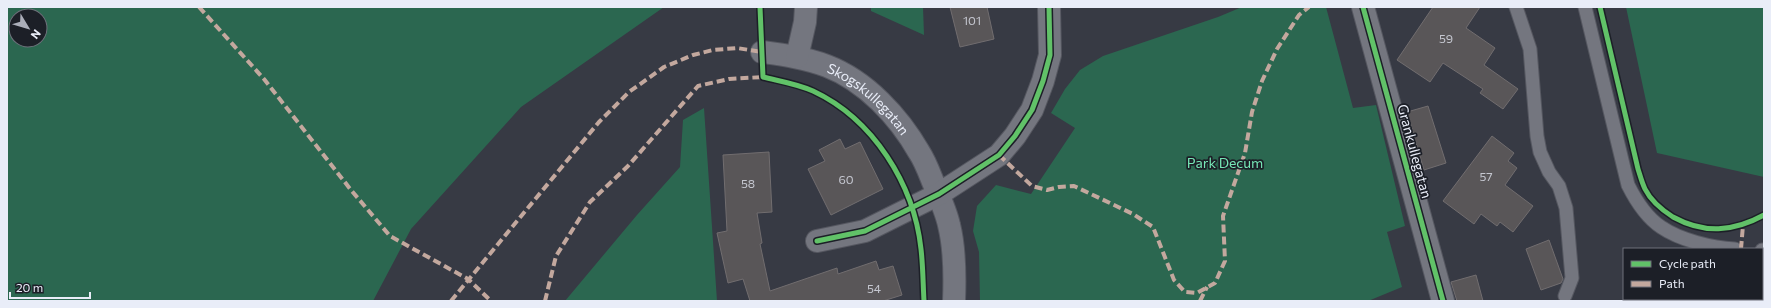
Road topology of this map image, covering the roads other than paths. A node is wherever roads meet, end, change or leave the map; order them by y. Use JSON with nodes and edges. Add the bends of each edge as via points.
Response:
{"nodes":[{"id":1,"x":806,"y":7,"type":"edge"},
{"id":2,"x":1050,"y":7,"type":"edge"},
{"id":3,"x":1363,"y":7,"type":"edge"},
{"id":4,"x":1516,"y":7,"type":"edge"},
{"id":5,"x":1585,"y":7,"type":"edge"},
{"id":6,"x":762,"y":52,"type":"dead end"},
{"id":7,"x":797,"y":56,"type":"junction"},
{"id":8,"x":938,"y":194,"type":"junction"},
{"id":9,"x":817,"y":241,"type":"dead end"},
{"id":10,"x":1728,"y":248,"type":"edge"},
{"id":11,"x":1565,"y":296,"type":"dead end"},
{"id":12,"x":954,"y":301,"type":"edge"},
{"id":13,"x":1443,"y":301,"type":"edge"}],
"edges":[{"from":1,"to":7,"type":"street"},
{"from":2,"to":8,"type":"street","via":[[1050,55],[1032,110],[1016,136],[999,155]]},
{"from":3,"to":13,"type":"street","name":"Grankullegatan"},
{"from":4,"to":11,"type":"lane","via":[[1530,49],[1536,136],[1540,152],[1559,186],[1566,208],[1572,278]]},
{"from":5,"to":10,"type":"lane","via":[[1628,185],[1637,203],[1661,227],[1675,234],[1701,244]]},
{"from":6,"to":7,"type":"street","name":"Skogskullegatan"},
{"from":7,"to":8,"type":"street","name":"Skogskullegatan","via":[[828,66],[847,76],[899,122],[920,152]]},
{"from":8,"to":9,"type":"street","via":[[865,231]]},
{"from":8,"to":12,"type":"street","name":"Skogskullegatan","via":[[949,225],[955,275]]}]}
